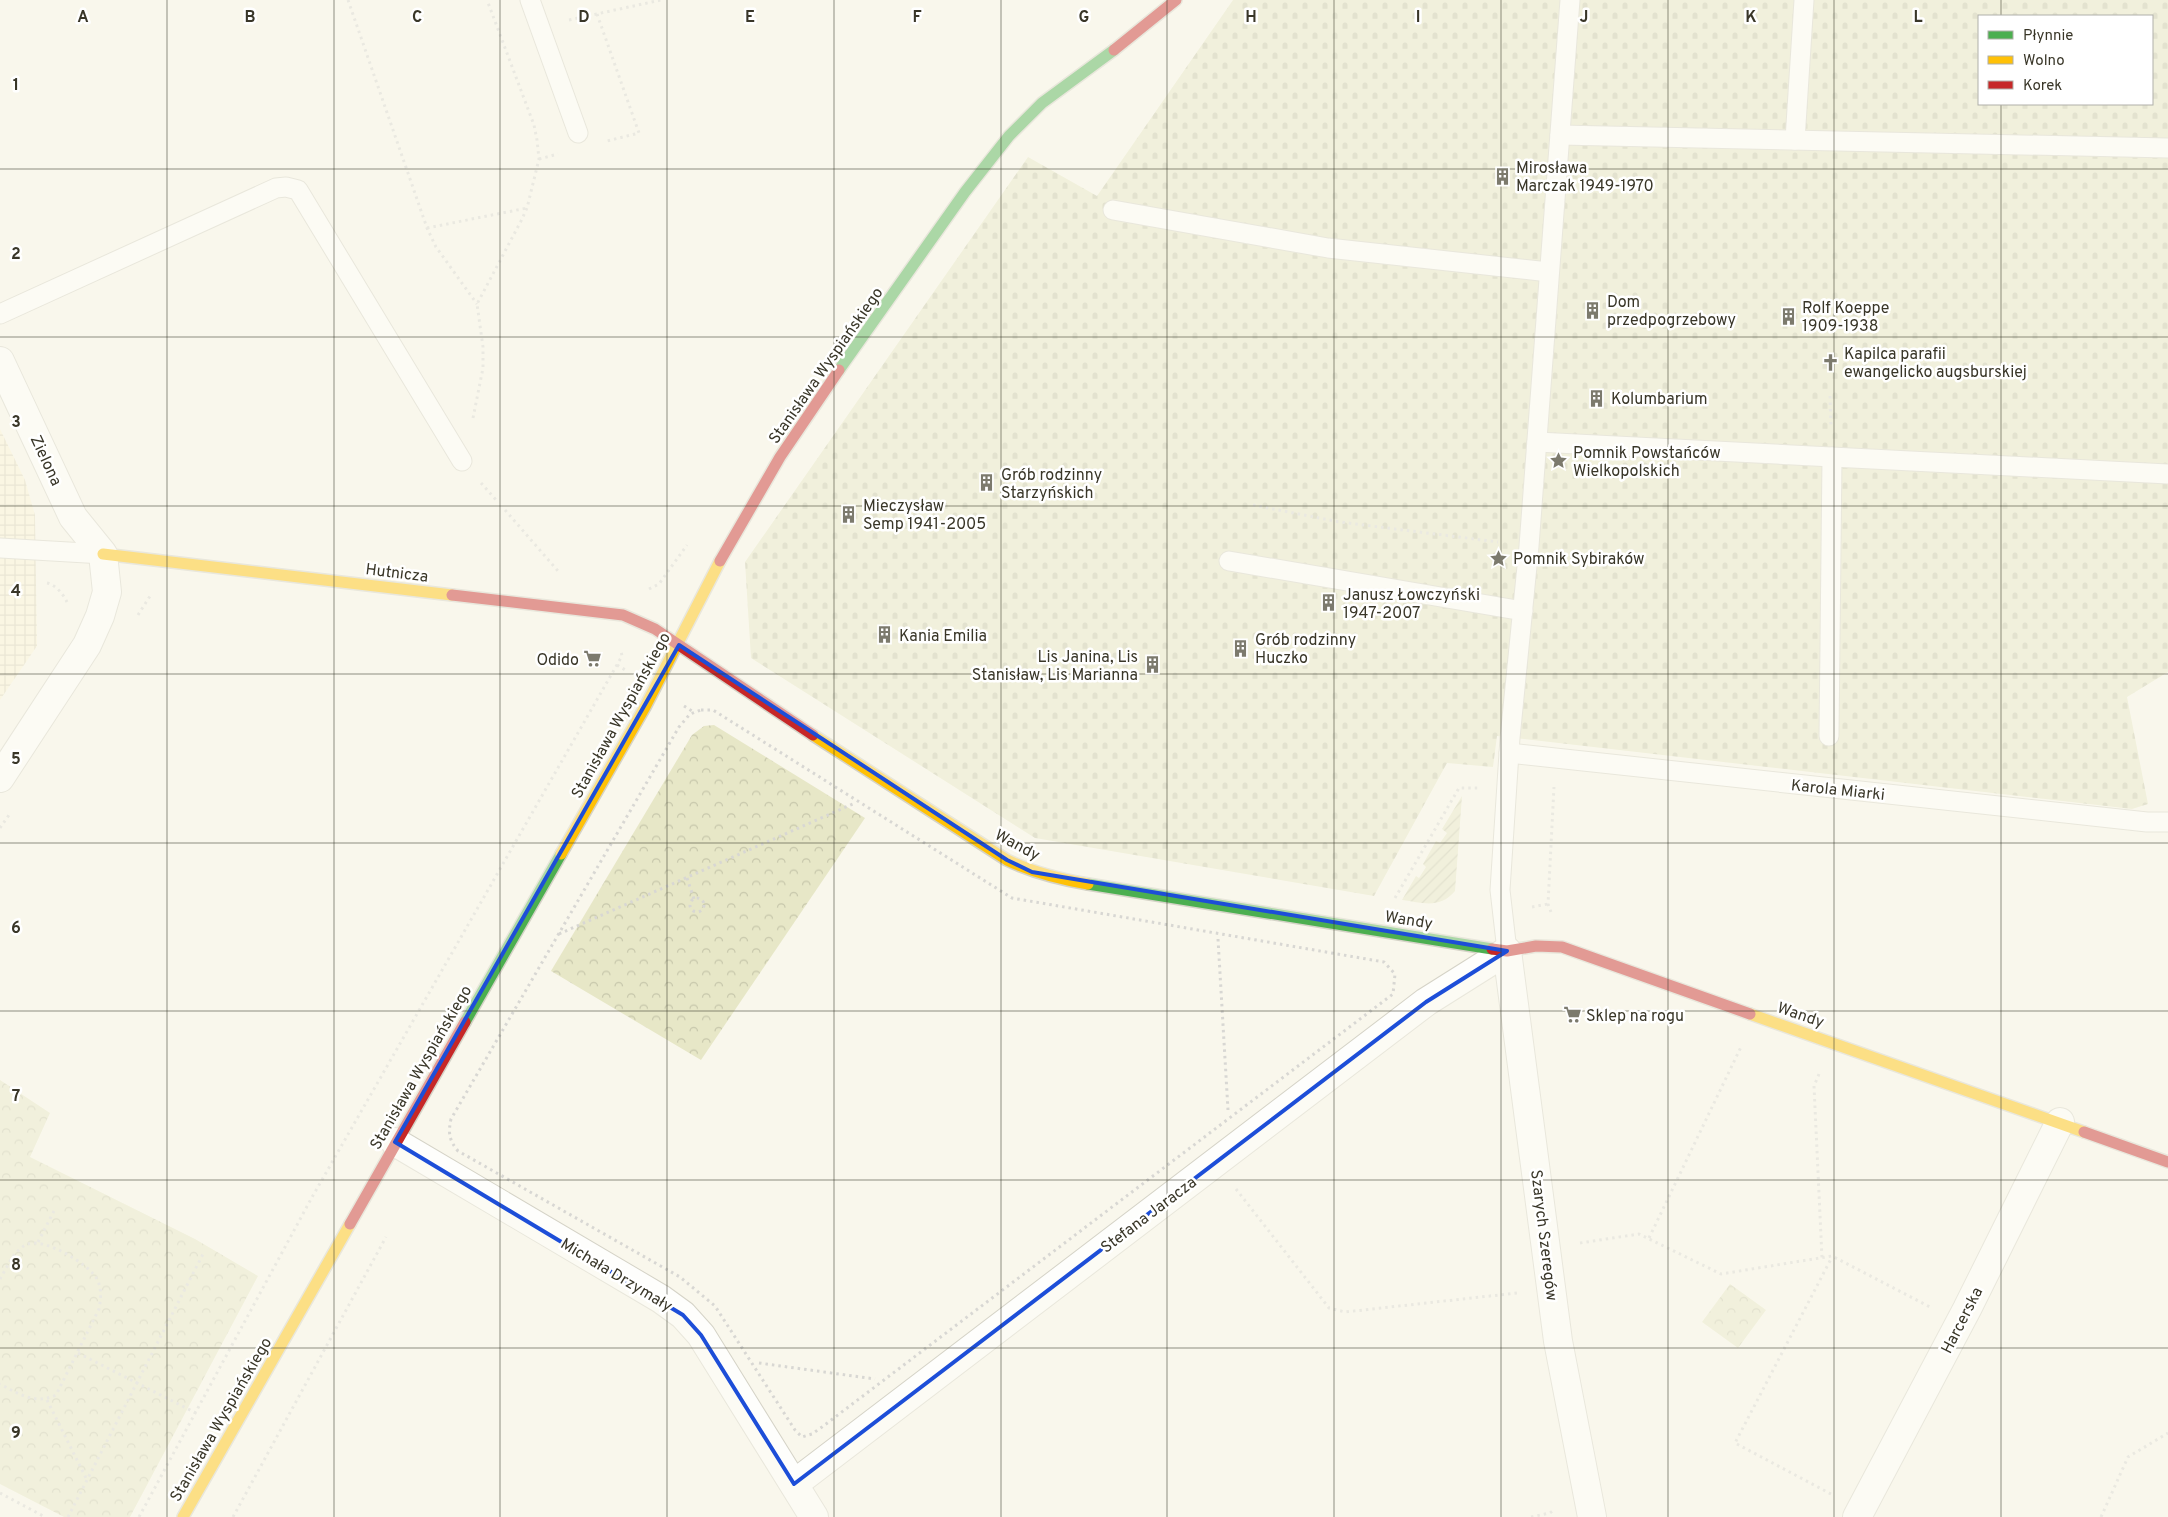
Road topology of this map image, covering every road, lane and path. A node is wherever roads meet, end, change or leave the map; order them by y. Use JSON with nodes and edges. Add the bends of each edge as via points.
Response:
{"nodes":[{"id":1,"x":348,"y":0,"type":"edge"},
{"id":2,"x":487,"y":0,"type":"edge"},
{"id":3,"x":530,"y":0,"type":"edge"},
{"id":4,"x":661,"y":0,"type":"edge"},
{"id":5,"x":1176,"y":0,"type":"edge"},
{"id":6,"x":1570,"y":0,"type":"edge"},
{"id":7,"x":1804,"y":0,"type":"edge"},
{"id":8,"x":597,"y":14,"type":"junction"},
{"id":9,"x":540,"y":26,"type":"junction"},
{"id":10,"x":578,"y":132,"type":"dead end"},
{"id":11,"x":1560,"y":135,"type":"junction"},
{"id":12,"x":1796,"y":140,"type":"junction"},
{"id":13,"x":602,"y":143,"type":"dead end"},
{"id":14,"x":2168,"y":148,"type":"edge"},
{"id":15,"x":566,"y":152,"type":"dead end"},
{"id":16,"x":539,"y":159,"type":"junction"},
{"id":17,"x":527,"y":208,"type":"junction"},
{"id":18,"x":1113,"y":210,"type":"dead end"},
{"id":19,"x":427,"y":228,"type":"junction"},
{"id":20,"x":1549,"y":272,"type":"junction"},
{"id":21,"x":477,"y":304,"type":"junction"},
{"id":22,"x":0,"y":314,"type":"edge"},
{"id":23,"x":0,"y":361,"type":"edge"},
{"id":24,"x":1537,"y":442,"type":"junction"},
{"id":25,"x":1832,"y":457,"type":"junction"},
{"id":26,"x":462,"y":460,"type":"junction"},
{"id":27,"x":2168,"y":474,"type":"edge"},
{"id":28,"x":497,"y":501,"type":"dead end"},
{"id":29,"x":1253,"y":505,"type":"dead end"},
{"id":30,"x":504,"y":510,"type":"dead end"},
{"id":31,"x":687,"y":545,"type":"dead end"},
{"id":32,"x":1529,"y":546,"type":"junction"},
{"id":33,"x":0,"y":548,"type":"edge"},
{"id":34,"x":103,"y":554,"type":"junction"},
{"id":35,"x":1229,"y":561,"type":"dead end"},
{"id":36,"x":559,"y":572,"type":"dead end"},
{"id":37,"x":646,"y":589,"type":"dead end"},
{"id":38,"x":153,"y":592,"type":"dead end"},
{"id":39,"x":1523,"y":611,"type":"junction"},
{"id":40,"x":137,"y":616,"type":"dead end"},
{"id":41,"x":617,"y":645,"type":"dead end"},
{"id":42,"x":679,"y":645,"type":"junction"},
{"id":43,"x":680,"y":703,"type":"dead end"},
{"id":44,"x":695,"y":713,"type":"junction"},
{"id":45,"x":1829,"y":736,"type":"dead end"},
{"id":46,"x":1509,"y":753,"type":"junction"},
{"id":47,"x":1555,"y":759,"type":"junction"},
{"id":48,"x":0,"y":778,"type":"edge"},
{"id":49,"x":1507,"y":789,"type":"junction"},
{"id":50,"x":858,"y":802,"type":"junction"},
{"id":51,"x":16,"y":804,"type":"dead end"},
{"id":52,"x":2168,"y":822,"type":"edge"},
{"id":53,"x":0,"y":828,"type":"edge"},
{"id":54,"x":687,"y":878,"type":"junction"},
{"id":55,"x":694,"y":899,"type":"junction"},
{"id":56,"x":1548,"y":904,"type":"junction"},
{"id":57,"x":1391,"y":905,"type":"dead end"},
{"id":58,"x":1502,"y":911,"type":"junction"},
{"id":59,"x":1557,"y":915,"type":"dead end"},
{"id":60,"x":1218,"y":934,"type":"junction"},
{"id":61,"x":558,"y":935,"type":"junction"},
{"id":62,"x":1507,"y":951,"type":"junction"},
{"id":63,"x":1744,"y":1041,"type":"dead end"},
{"id":64,"x":1820,"y":1071,"type":"dead end"},
{"id":65,"x":1229,"y":1119,"type":"junction"},
{"id":66,"x":2060,"y":1122,"type":"junction"},
{"id":67,"x":395,"y":1142,"type":"junction"},
{"id":68,"x":2168,"y":1162,"type":"edge"},
{"id":69,"x":1234,"y":1186,"type":"dead end"},
{"id":70,"x":54,"y":1211,"type":"dead end"},
{"id":71,"x":386,"y":1236,"type":"dead end"},
{"id":72,"x":1649,"y":1238,"type":"junction"},
{"id":73,"x":38,"y":1242,"type":"junction"},
{"id":74,"x":1574,"y":1244,"type":"dead end"},
{"id":75,"x":203,"y":1254,"type":"dead end"},
{"id":76,"x":1832,"y":1256,"type":"junction"},
{"id":77,"x":1822,"y":1258,"type":"junction"},
{"id":78,"x":0,"y":1280,"type":"edge"},
{"id":79,"x":1524,"y":1292,"type":"dead end"},
{"id":80,"x":1935,"y":1310,"type":"dead end"},
{"id":81,"x":78,"y":1353,"type":"junction"},
{"id":82,"x":751,"y":1362,"type":"junction"},
{"id":83,"x":885,"y":1380,"type":"junction"},
{"id":84,"x":136,"y":1382,"type":"junction"},
{"id":85,"x":0,"y":1384,"type":"edge"},
{"id":86,"x":47,"y":1400,"type":"junction"},
{"id":87,"x":196,"y":1413,"type":"junction"},
{"id":88,"x":2168,"y":1433,"type":"edge"},
{"id":89,"x":86,"y":1479,"type":"junction"},
{"id":90,"x":794,"y":1484,"type":"junction"},
{"id":91,"x":0,"y":1493,"type":"edge"},
{"id":92,"x":1556,"y":1505,"type":"dead end"},
{"id":93,"x":1848,"y":1508,"type":"edge"},
{"id":94,"x":45,"y":1517,"type":"edge"},
{"id":95,"x":68,"y":1517,"type":"edge"},
{"id":96,"x":139,"y":1517,"type":"edge"},
{"id":97,"x":183,"y":1517,"type":"edge"},
{"id":98,"x":233,"y":1517,"type":"edge"},
{"id":99,"x":814,"y":1517,"type":"edge"},
{"id":100,"x":1531,"y":1517,"type":"edge"},
{"id":101,"x":1592,"y":1517,"type":"edge"},
{"id":102,"x":2101,"y":1517,"type":"edge"}],
"edges":[{"from":1,"to":19,"type":"path"},
{"from":2,"to":16,"type":"path","via":[[534,125]]},
{"from":3,"to":9,"type":"lane"},
{"from":4,"to":8,"type":"path"},
{"from":5,"to":42,"type":"street","name":"Stanisława Wyspiańskiego","via":[[1131,40],[1041,103],[997,150],[804,421],[763,485]]},
{"from":6,"to":11,"type":"lane"},
{"from":7,"to":12,"type":"lane"},
{"from":8,"to":9,"type":"path"},
{"from":8,"to":13,"type":"path","via":[[639,133]]},
{"from":9,"to":10,"type":"lane"},
{"from":11,"to":12,"type":"lane"},
{"from":11,"to":20,"type":"lane"},
{"from":12,"to":14,"type":"lane"},
{"from":15,"to":16,"type":"path"},
{"from":16,"to":17,"type":"path"},
{"from":17,"to":19,"type":"path"},
{"from":17,"to":21,"type":"path"},
{"from":18,"to":20,"type":"lane","via":[[1328,248]]},
{"from":19,"to":21,"type":"path","via":[[436,247]]},
{"from":20,"to":24,"type":"lane"},
{"from":21,"to":26,"type":"path","via":[[483,347],[482,368]]},
{"from":22,"to":26,"type":"lane","via":[[276,188],[298,190]]},
{"from":23,"to":34,"type":"street","name":"Zielona","via":[[73,517]]},
{"from":24,"to":25,"type":"lane"},
{"from":24,"to":32,"type":"lane"},
{"from":25,"to":27,"type":"lane"},
{"from":25,"to":45,"type":"lane"},
{"from":26,"to":28,"type":"path"},
{"from":29,"to":32,"type":"path","via":[[1340,522]]},
{"from":30,"to":36,"type":"path"},
{"from":31,"to":37,"type":"path","via":[[660,584]]},
{"from":32,"to":39,"type":"lane"},
{"from":33,"to":34,"type":"lane"},
{"from":34,"to":42,"type":"street","name":"Hutnicza","via":[[623,614],[655,628]]},
{"from":34,"to":48,"type":"street","via":[[107,592],[87,645]]},
{"from":35,"to":39,"type":"lane"},
{"from":38,"to":40,"type":"path"},
{"from":39,"to":46,"type":"lane"},
{"from":41,"to":87,"type":"path","via":[[622,656],[311,1199]]},
{"from":42,"to":62,"type":"street","name":"Wandy","via":[[1007,860],[1032,872],[1056,879]]},
{"from":42,"to":67,"type":"street","name":"Stanisława Wyspiańskiego"},
{"from":43,"to":44,"type":"path"},
{"from":44,"to":50,"type":"path","via":[[713,710]]},
{"from":44,"to":61,"type":"path","via":[[690,714],[679,727]]},
{"from":46,"to":47,"type":"lane","name":"Karola Miarki"},
{"from":46,"to":49,"type":"lane"},
{"from":47,"to":52,"type":"lane","name":"Karola Miarki"},
{"from":47,"to":56,"type":"path"},
{"from":49,"to":57,"type":"path","via":[[1459,788]]},
{"from":49,"to":58,"type":"lane","via":[[1500,890]]},
{"from":50,"to":54,"type":"path"},
{"from":50,"to":60,"type":"path","via":[[1012,898]]},
{"from":51,"to":53,"type":"path"},
{"from":54,"to":55,"type":"path"},
{"from":54,"to":61,"type":"path"},
{"from":55,"to":55,"type":"path","via":[[689,904],[690,909],[700,912],[704,905]]},
{"from":56,"to":58,"type":"path"},
{"from":56,"to":59,"type":"path","via":[[1551,912]]},
{"from":58,"to":62,"type":"lane"},
{"from":60,"to":65,"type":"path"},
{"from":60,"to":65,"type":"path","via":[[1384,962],[1395,974],[1393,994]]},
{"from":61,"to":82,"type":"path","via":[[451,1119],[448,1132],[452,1144],[458,1151],[680,1277],[715,1306]]},
{"from":62,"to":66,"type":"street","name":"Wandy","via":[[1536,946],[1562,947]]},
{"from":62,"to":90,"type":"street","name":"Stefana Jaracza","via":[[1426,1002]]},
{"from":62,"to":101,"type":"street","name":"Szarych Szeregów","via":[[1558,1341]]},
{"from":63,"to":72,"type":"path"},
{"from":64,"to":77,"type":"path","via":[[1814,1086]]},
{"from":65,"to":83,"type":"path"},
{"from":66,"to":68,"type":"street","name":"Wandy"},
{"from":66,"to":93,"type":"street","name":"Harcerska","via":[[1967,1308]]},
{"from":67,"to":90,"type":"street","name":"Michała Drzymały","via":[[683,1315],[700,1335]]},
{"from":67,"to":97,"type":"street","name":"Stanisława Wyspiańskiego"},
{"from":69,"to":79,"type":"path","via":[[1329,1308],[1344,1312]]},
{"from":70,"to":73,"type":"path"},
{"from":71,"to":98,"type":"path"},
{"from":72,"to":74,"type":"path","via":[[1638,1234]]},
{"from":72,"to":77,"type":"path","via":[[1721,1274]]},
{"from":73,"to":78,"type":"path","via":[[17,1251]]},
{"from":73,"to":81,"type":"path","via":[[89,1268],[97,1280],[102,1294],[99,1309]]},
{"from":75,"to":84,"type":"path"},
{"from":76,"to":77,"type":"path"},
{"from":76,"to":80,"type":"path"},
{"from":76,"to":93,"type":"path","via":[[1735,1443]]},
{"from":81,"to":84,"type":"path"},
{"from":81,"to":86,"type":"path","via":[[56,1395]]},
{"from":82,"to":83,"type":"path"},
{"from":82,"to":83,"type":"path","via":[[802,1437],[812,1434]]},
{"from":84,"to":87,"type":"path"},
{"from":84,"to":89,"type":"path"},
{"from":85,"to":86,"type":"path","via":[[28,1398]]},
{"from":86,"to":89,"type":"path"},
{"from":87,"to":96,"type":"path"},
{"from":88,"to":102,"type":"path","via":[[2128,1457]]},
{"from":89,"to":95,"type":"path"},
{"from":90,"to":99,"type":"street","name":"Michała Drzymały"},
{"from":91,"to":94,"type":"path"},
{"from":92,"to":100,"type":"path","via":[[1550,1513]]}]}
